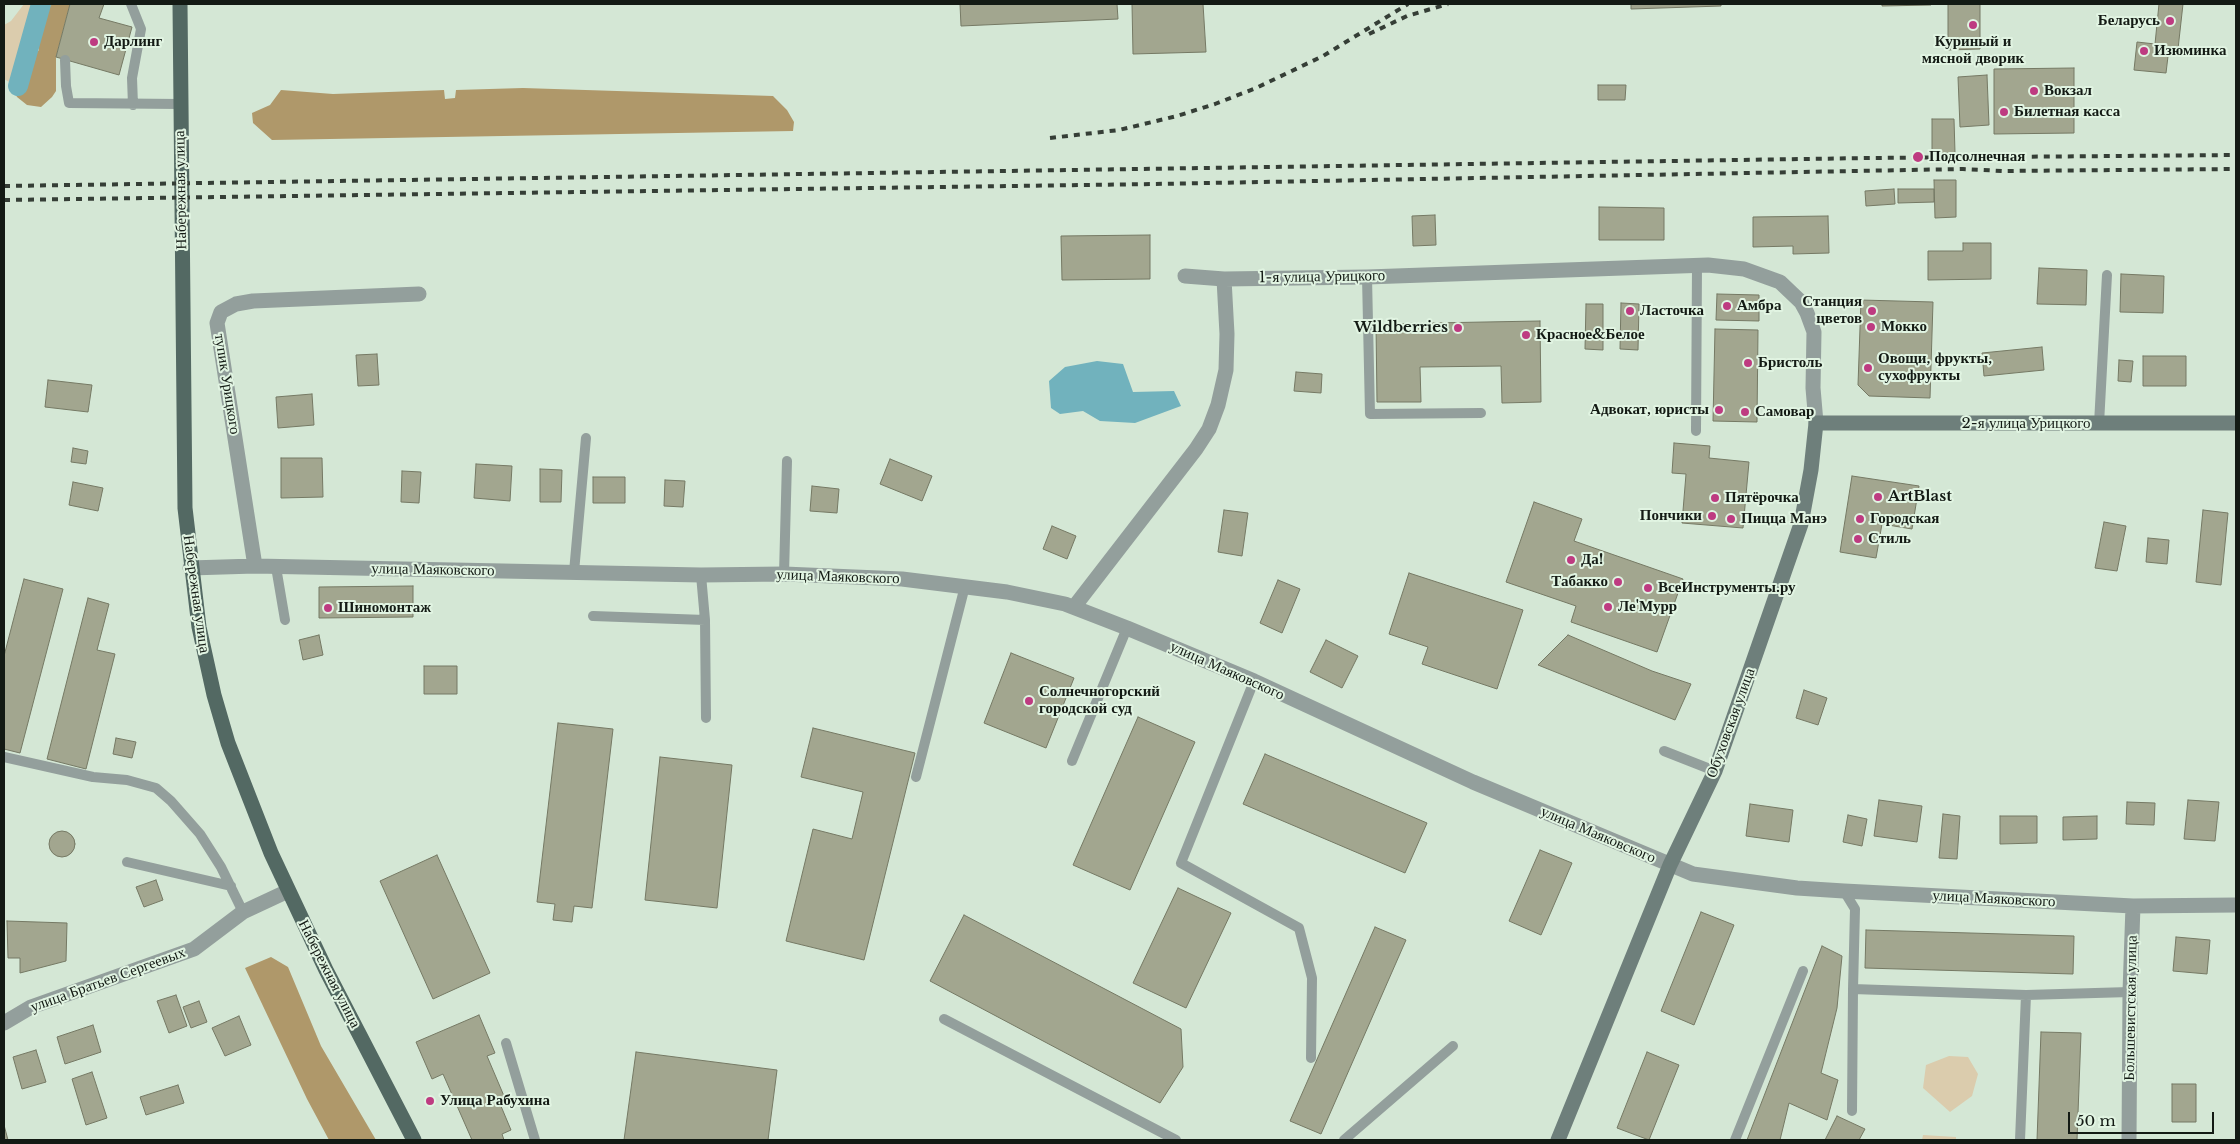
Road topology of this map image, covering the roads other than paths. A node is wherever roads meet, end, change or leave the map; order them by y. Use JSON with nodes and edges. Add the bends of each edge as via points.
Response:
{"nodes":[{"id":1,"x":131,"y":4,"type":"edge"},
{"id":2,"x":180,"y":4,"type":"edge"},
{"id":3,"x":65,"y":60,"type":"dead end"},
{"id":4,"x":180,"y":104,"type":"junction"},
{"id":5,"x":133,"y":105,"type":"junction"},
{"id":6,"x":1697,"y":265,"type":"junction"},
{"id":7,"x":2107,"y":275,"type":"dead end"},
{"id":8,"x":1184,"y":276,"type":"dead end"},
{"id":9,"x":1367,"y":277,"type":"junction"},
{"id":10,"x":1224,"y":279,"type":"junction"},
{"id":11,"x":1791,"y":291,"type":"joint"},
{"id":12,"x":419,"y":294,"type":"dead end"},
{"id":13,"x":1480,"y":413,"type":"dead end"},
{"id":14,"x":1816,"y":423,"type":"junction"},
{"id":15,"x":2236,"y":423,"type":"edge"},
{"id":16,"x":2099,"y":424,"type":"junction"},
{"id":17,"x":1696,"y":431,"type":"dead end"},
{"id":18,"x":586,"y":438,"type":"dead end"},
{"id":19,"x":787,"y":461,"type":"dead end"},
{"id":20,"x":255,"y":566,"type":"junction"},
{"id":21,"x":276,"y":567,"type":"junction"},
{"id":22,"x":190,"y":568,"type":"junction"},
{"id":23,"x":574,"y":572,"type":"junction"},
{"id":24,"x":784,"y":574,"type":"junction"},
{"id":25,"x":701,"y":576,"type":"junction"},
{"id":26,"x":965,"y":586,"type":"junction"},
{"id":27,"x":1074,"y":607,"type":"junction"},
{"id":28,"x":593,"y":616,"type":"dead end"},
{"id":29,"x":285,"y":620,"type":"dead end"},
{"id":30,"x":704,"y":620,"type":"junction"},
{"id":31,"x":1127,"y":628,"type":"junction"},
{"id":32,"x":1254,"y":681,"type":"junction"},
{"id":33,"x":706,"y":718,"type":"dead end"},
{"id":34,"x":1664,"y":750,"type":"dead end"},
{"id":35,"x":4,"y":757,"type":"edge"},
{"id":36,"x":1072,"y":761,"type":"dead end"},
{"id":37,"x":1715,"y":771,"type":"junction"},
{"id":38,"x":916,"y":777,"type":"dead end"},
{"id":39,"x":127,"y":862,"type":"dead end"},
{"id":40,"x":1670,"y":865,"type":"junction"},
{"id":41,"x":231,"y":886,"type":"junction"},
{"id":42,"x":288,"y":891,"type":"junction"},
{"id":43,"x":1844,"y":891,"type":"junction"},
{"id":44,"x":2133,"y":906,"type":"junction"},
{"id":45,"x":2236,"y":906,"type":"edge"},
{"id":46,"x":243,"y":912,"type":"junction"},
{"id":47,"x":1804,"y":971,"type":"dead end"},
{"id":48,"x":1853,"y":989,"type":"junction"},
{"id":49,"x":2130,"y":992,"type":"junction"},
{"id":50,"x":2026,"y":995,"type":"junction"},
{"id":51,"x":944,"y":1019,"type":"dead end"},
{"id":52,"x":4,"y":1022,"type":"edge"},
{"id":53,"x":506,"y":1043,"type":"dead end"},
{"id":54,"x":1453,"y":1046,"type":"dead end"},
{"id":55,"x":1311,"y":1058,"type":"dead end"},
{"id":56,"x":1852,"y":1111,"type":"dead end"},
{"id":57,"x":414,"y":1140,"type":"edge"},
{"id":58,"x":535,"y":1140,"type":"edge"},
{"id":59,"x":1176,"y":1140,"type":"edge"},
{"id":60,"x":1344,"y":1140,"type":"edge"},
{"id":61,"x":1558,"y":1140,"type":"edge"},
{"id":62,"x":1735,"y":1140,"type":"edge"},
{"id":63,"x":2020,"y":1140,"type":"edge"},
{"id":64,"x":2130,"y":1140,"type":"edge"}],
"edges":[{"from":1,"to":5,"type":"lane","via":[[141,29],[132,78]]},
{"from":2,"to":4,"type":"main road","name":"Набережная улица"},
{"from":3,"to":5,"type":"lane","via":[[69,104]]},
{"from":4,"to":5,"type":"lane"},
{"from":4,"to":22,"type":"main road","name":"Набережная улица","via":[[184,508]]},
{"from":6,"to":9,"type":"street","name":"1-я улица Урицкого"},
{"from":6,"to":11,"type":"street","name":"1-я улица Урицкого","via":[[1744,269],[1780,282]]},
{"from":6,"to":17,"type":"lane"},
{"from":7,"to":16,"type":"lane"},
{"from":8,"to":10,"type":"street","name":"1-я улица Урицкого"},
{"from":9,"to":10,"type":"street","name":"1-я улица Урицкого"},
{"from":9,"to":13,"type":"lane","via":[[1370,414]]},
{"from":10,"to":27,"type":"street","via":[[1226,370],[1209,429]]},
{"from":11,"to":14,"type":"street","name":"Обуховская улица","via":[[1801,302],[1814,332]]},
{"from":12,"to":20,"type":"street","name":"тупик Урицкого","via":[[253,301],[236,304],[221,312],[218,323]]},
{"from":14,"to":16,"type":"street","name":"2-я улица Урицкого"},
{"from":14,"to":37,"type":"street","name":"Обуховская улица","via":[[1812,470],[1801,524]]},
{"from":15,"to":16,"type":"street","name":"2-я улица Урицкого"},
{"from":18,"to":23,"type":"lane"},
{"from":19,"to":24,"type":"lane"},
{"from":20,"to":21,"type":"street","name":"улица Маяковского"},
{"from":20,"to":22,"type":"street","name":"улица Маяковского"},
{"from":21,"to":23,"type":"street","name":"улица Маяковского"},
{"from":21,"to":29,"type":"lane"},
{"from":22,"to":42,"type":"main road","name":"Набережная улица","via":[[204,651],[228,743]]},
{"from":23,"to":25,"type":"street","name":"улица Маяковского"},
{"from":24,"to":25,"type":"street","name":"улица Маяковского"},
{"from":24,"to":26,"type":"street","name":"улица Маяковского","via":[[859,576]]},
{"from":25,"to":30,"type":"lane"},
{"from":26,"to":27,"type":"street","name":"улица Маяковского"},
{"from":26,"to":38,"type":"lane"},
{"from":27,"to":31,"type":"street","name":"улица Маяковского"},
{"from":28,"to":30,"type":"lane"},
{"from":30,"to":33,"type":"lane"},
{"from":31,"to":32,"type":"street","name":"улица Маяковского"},
{"from":31,"to":36,"type":"lane"},
{"from":32,"to":40,"type":"street","name":"улица Маяковского","via":[[1473,782]]},
{"from":32,"to":55,"type":"lane","via":[[1181,864],[1299,928],[1312,978]]},
{"from":34,"to":37,"type":"lane"},
{"from":35,"to":41,"type":"lane","via":[[156,788],[200,834]]},
{"from":37,"to":40,"type":"street","name":"Обуховская улица"},
{"from":39,"to":41,"type":"lane"},
{"from":40,"to":43,"type":"street","name":"улица Маяковского","via":[[1693,874]]},
{"from":40,"to":61,"type":"street","name":"Обуховская улица"},
{"from":41,"to":46,"type":"lane"},
{"from":42,"to":46,"type":"street","name":"улица Братьев Сергеевых"},
{"from":42,"to":57,"type":"main road","name":"Набережная улица"},
{"from":43,"to":44,"type":"street","name":"улица Маяковского"},
{"from":43,"to":48,"type":"lane","via":[[1855,909]]},
{"from":44,"to":45,"type":"street","name":"улица Маяковского"},
{"from":44,"to":49,"type":"street","name":"Большевистская улица"},
{"from":46,"to":52,"type":"street","name":"улица Братьев Сергеевых","via":[[194,949],[31,1007]]},
{"from":47,"to":62,"type":"lane"},
{"from":48,"to":50,"type":"lane"},
{"from":48,"to":56,"type":"lane"},
{"from":49,"to":50,"type":"lane"},
{"from":49,"to":64,"type":"street","name":"Большевистская улица"},
{"from":50,"to":63,"type":"lane"},
{"from":51,"to":59,"type":"lane"},
{"from":53,"to":58,"type":"lane"},
{"from":54,"to":60,"type":"lane"}]}
